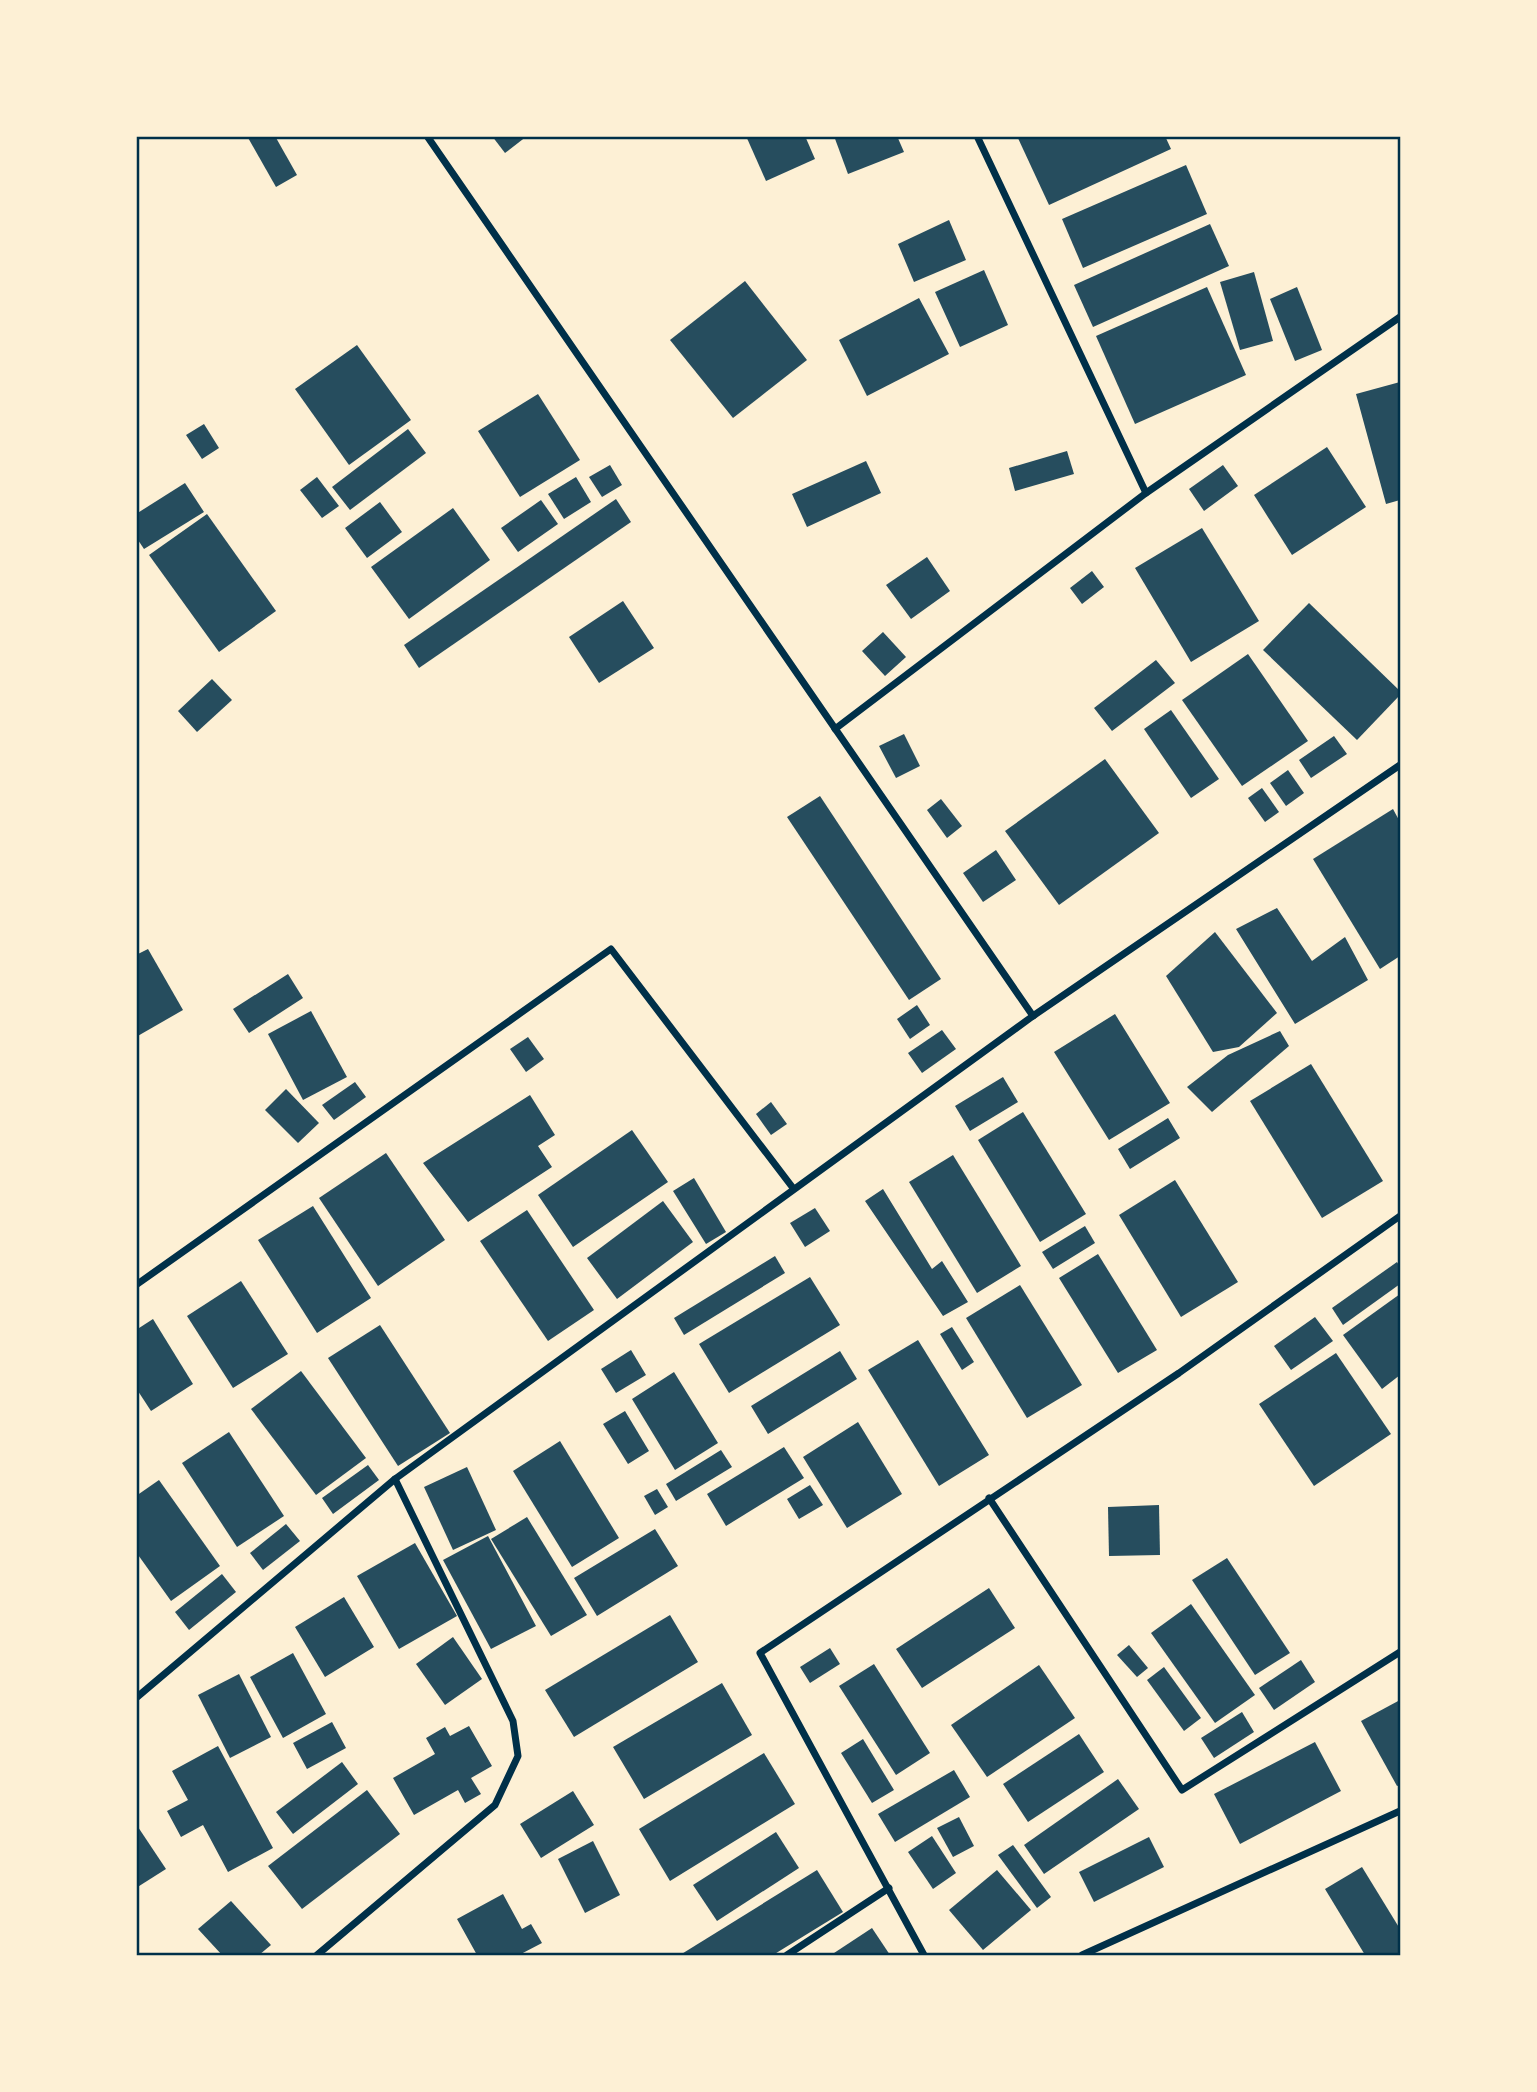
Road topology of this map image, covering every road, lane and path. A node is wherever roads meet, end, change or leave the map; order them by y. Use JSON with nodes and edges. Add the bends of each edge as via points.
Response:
{"nodes":[{"id":1,"x":427,"y":136,"type":"edge"},
{"id":2,"x":977,"y":136,"type":"edge"},
{"id":3,"x":1401,"y":317,"type":"edge"},
{"id":4,"x":1146,"y":493,"type":"junction"},
{"id":5,"x":835,"y":729,"type":"junction"},
{"id":6,"x":1401,"y":765,"type":"edge"},
{"id":7,"x":1033,"y":1016,"type":"junction"},
{"id":8,"x":793,"y":1188,"type":"junction"},
{"id":9,"x":1401,"y":1216,"type":"edge"},
{"id":10,"x":136,"y":1285,"type":"edge"},
{"id":11,"x":395,"y":1479,"type":"junction"},
{"id":12,"x":989,"y":1498,"type":"junction"},
{"id":13,"x":1401,"y":1652,"type":"edge"},
{"id":14,"x":136,"y":1698,"type":"edge"},
{"id":15,"x":1401,"y":1811,"type":"edge"},
{"id":16,"x":889,"y":1888,"type":"junction"},
{"id":17,"x":317,"y":1955,"type":"edge"},
{"id":18,"x":787,"y":1955,"type":"edge"},
{"id":19,"x":924,"y":1955,"type":"edge"},
{"id":20,"x":1082,"y":1955,"type":"edge"}],
"edges":[{"from":1,"to":5,"type":"street"},
{"from":2,"to":4,"type":"street"},
{"from":3,"to":4,"type":"street"},
{"from":4,"to":5,"type":"street"},
{"from":5,"to":7,"type":"street"},
{"from":6,"to":7,"type":"street"},
{"from":7,"to":8,"type":"street"},
{"from":8,"to":10,"type":"street","via":[[611,949]]},
{"from":8,"to":11,"type":"street"},
{"from":9,"to":12,"type":"street","via":[[1180,1373]]},
{"from":11,"to":14,"type":"street"},
{"from":11,"to":17,"type":"street","via":[[513,1721],[518,1756],[495,1805]]},
{"from":12,"to":13,"type":"street","via":[[1182,1790]]},
{"from":12,"to":16,"type":"street","via":[[761,1653]]},
{"from":15,"to":20,"type":"street"},
{"from":16,"to":18,"type":"street"},
{"from":16,"to":19,"type":"street"}]}
